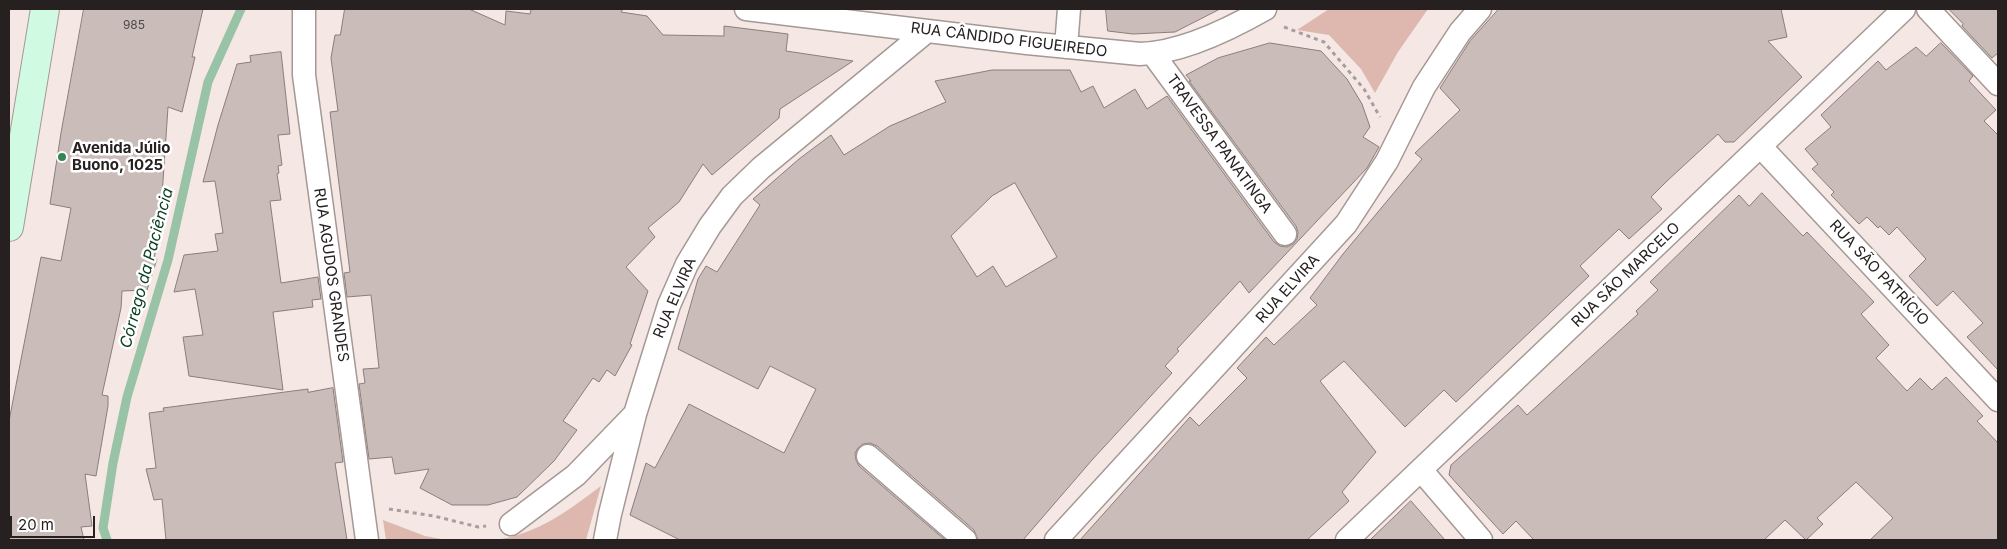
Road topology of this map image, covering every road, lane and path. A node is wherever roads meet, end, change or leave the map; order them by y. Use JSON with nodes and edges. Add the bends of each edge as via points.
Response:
{"nodes":[{"id":1,"x":45,"y":9,"type":"edge"},
{"id":2,"x":304,"y":9,"type":"edge"},
{"id":3,"x":746,"y":9,"type":"edge"},
{"id":4,"x":1070,"y":9,"type":"edge"},
{"id":5,"x":1480,"y":9,"type":"edge"},
{"id":6,"x":1904,"y":9,"type":"edge"},
{"id":7,"x":1928,"y":9,"type":"edge"},
{"id":8,"x":1260,"y":12,"type":"edge"},
{"id":9,"x":926,"y":31,"type":"junction"},
{"id":10,"x":1066,"y":47,"type":"junction"},
{"id":11,"x":1153,"y":54,"type":"junction"},
{"id":12,"x":1998,"y":84,"type":"edge"},
{"id":13,"x":1396,"y":143,"type":"junction"},
{"id":14,"x":1760,"y":147,"type":"junction"},
{"id":15,"x":9,"y":227,"type":"edge"},
{"id":16,"x":1285,"y":234,"type":"dead end"},
{"id":17,"x":1998,"y":400,"type":"edge"},
{"id":18,"x":635,"y":414,"type":"junction"},
{"id":19,"x":868,"y":456,"type":"dead end"},
{"id":20,"x":1421,"y":470,"type":"junction"},
{"id":21,"x":362,"y":504,"type":"junction"},
{"id":22,"x":511,"y":524,"type":"joint"},
{"id":23,"x":368,"y":540,"type":"edge"},
{"id":24,"x":605,"y":540,"type":"edge"},
{"id":25,"x":965,"y":540,"type":"edge"},
{"id":26,"x":1056,"y":540,"type":"edge"},
{"id":27,"x":1347,"y":540,"type":"edge"},
{"id":28,"x":1481,"y":540,"type":"edge"}],
"edges":[{"from":1,"to":15,"type":"main road"},
{"from":2,"to":21,"type":"street","name":"RUA AGUDOS GRANDES","via":[[304,75]]},
{"from":3,"to":9,"type":"street","name":"RUA CÂNDIDO FIGUEIREDO"},
{"from":4,"to":10,"type":"street"},
{"from":5,"to":13,"type":"street","name":"RUA ELVIRA","via":[[1460,32],[1424,87]]},
{"from":6,"to":14,"type":"street","name":"RUA SÃO MARCELO"},
{"from":7,"to":12,"type":"street"},
{"from":8,"to":11,"type":"street","name":"RUA CÂNDIDO FIGUEIREDO","via":[[1194,42]]},
{"from":8,"to":13,"type":"path","via":[[1324,42],[1364,89]]},
{"from":9,"to":10,"type":"street","name":"RUA CÂNDIDO FIGUEIREDO"},
{"from":9,"to":18,"type":"street","name":"RUA ELVIRA","via":[[809,126],[732,196],[687,264],[669,305]]},
{"from":10,"to":11,"type":"street","name":"RUA CÂNDIDO FIGUEIREDO"},
{"from":11,"to":16,"type":"street","name":"TRAVESSA PANATINGA"},
{"from":13,"to":26,"type":"street","name":"RUA ELVIRA","via":[[1346,224]]},
{"from":14,"to":17,"type":"street","name":"RUA SÃO PATRÍCIO"},
{"from":14,"to":20,"type":"street","name":"RUA SÃO MARCELO"},
{"from":18,"to":22,"type":"street","via":[[576,476]]},
{"from":18,"to":24,"type":"street","name":"RUA ELVIRA"},
{"from":19,"to":25,"type":"street"},
{"from":20,"to":27,"type":"street","name":"RUA SÃO MARCELO"},
{"from":20,"to":28,"type":"street"},
{"from":21,"to":22,"type":"path","via":[[478,527]]},
{"from":21,"to":23,"type":"street","name":"RUA AGUDOS GRANDES"}]}
